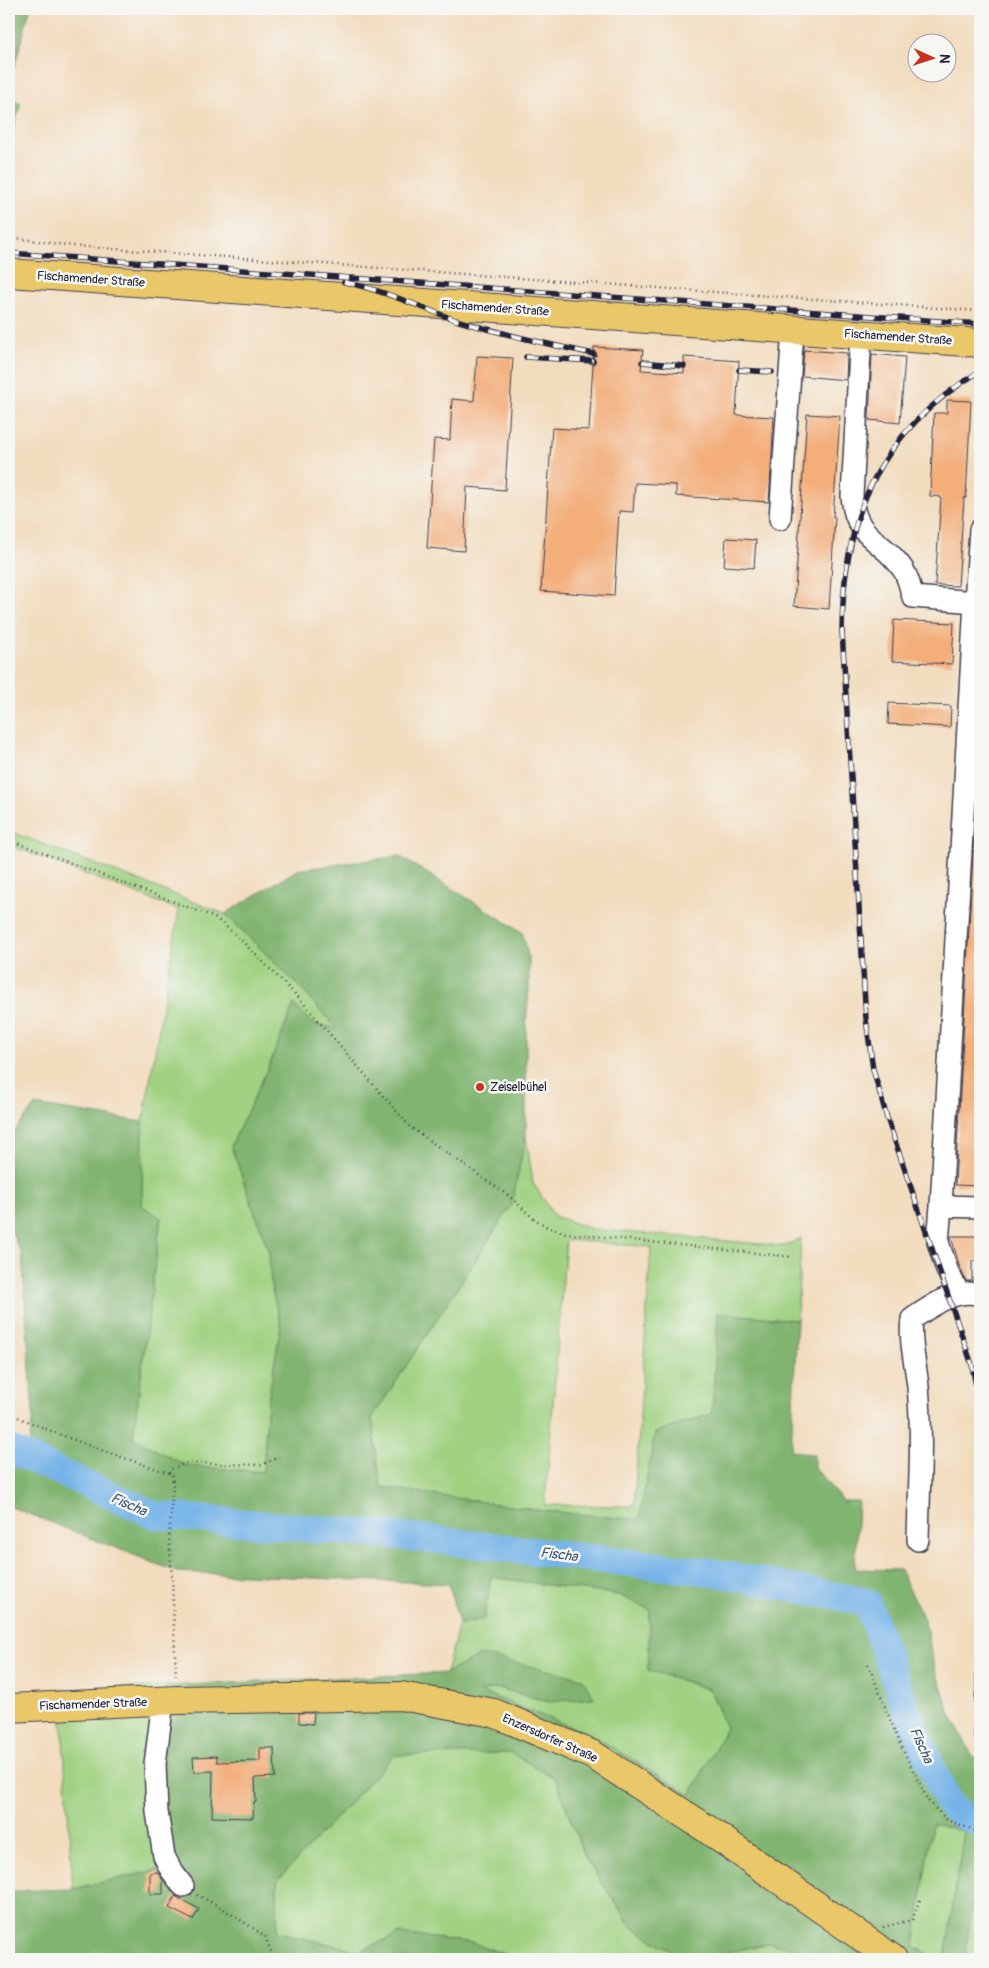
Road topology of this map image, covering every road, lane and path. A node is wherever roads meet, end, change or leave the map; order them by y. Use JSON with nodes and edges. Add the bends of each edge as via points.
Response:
{"nodes":[{"id":1,"x":13,"y":9,"type":"edge"},
{"id":2,"x":9,"y":26,"type":"edge"},
{"id":3,"x":9,"y":237,"type":"edge"},
{"id":4,"x":9,"y":273,"type":"edge"},
{"id":5,"x":980,"y":311,"type":"edge"},
{"id":6,"x":793,"y":329,"type":"junction"},
{"id":7,"x":861,"y":334,"type":"junction"},
{"id":8,"x":980,"y":343,"type":"edge"},
{"id":9,"x":780,"y":519,"type":"dead end"},
{"id":10,"x":980,"y":530,"type":"edge"},
{"id":11,"x":975,"y":602,"type":"junction"},
{"id":12,"x":9,"y":840,"type":"edge"},
{"id":13,"x":941,"y":1206,"type":"junction"},
{"id":14,"x":980,"y":1208,"type":"edge"},
{"id":15,"x":792,"y":1256,"type":"dead end"},
{"id":16,"x":970,"y":1294,"type":"edge"},
{"id":17,"x":9,"y":1413,"type":"edge"},
{"id":18,"x":279,"y":1457,"type":"dead end"},
{"id":19,"x":169,"y":1473,"type":"junction"},
{"id":20,"x":918,"y":1540,"type":"dead end"},
{"id":21,"x":868,"y":1664,"type":"dead end"},
{"id":22,"x":172,"y":1694,"type":"junction"},
{"id":23,"x":9,"y":1708,"type":"edge"},
{"id":24,"x":980,"y":1832,"type":"edge"},
{"id":25,"x":183,"y":1886,"type":"joint"},
{"id":26,"x":921,"y":1897,"type":"dead end"},
{"id":27,"x":880,"y":1928,"type":"dead end"},
{"id":28,"x":274,"y":1959,"type":"edge"},
{"id":29,"x":893,"y":1959,"type":"edge"}],
"edges":[{"from":1,"to":2,"type":"path"},
{"from":3,"to":5,"type":"path","via":[[73,246]]},
{"from":4,"to":6,"type":"main road","name":"Fischamender Straße"},
{"from":6,"to":7,"type":"main road","name":"Fischamender Straße"},
{"from":6,"to":9,"type":"street"},
{"from":7,"to":8,"type":"main road","name":"Fischamender Straße"},
{"from":7,"to":11,"type":"street","via":[[852,496],[856,518],[864,532],[904,569],[913,597]]},
{"from":10,"to":11,"type":"street"},
{"from":11,"to":13,"type":"street"},
{"from":12,"to":15,"type":"path","via":[[214,917],[236,934],[298,997],[410,1126],[547,1227],[566,1233]]},
{"from":13,"to":14,"type":"street"},
{"from":13,"to":16,"type":"street","via":[[938,1242],[947,1270]]},
{"from":16,"to":20,"type":"street","via":[[940,1301],[912,1319],[910,1333],[919,1396]]},
{"from":17,"to":19,"type":"path","via":[[84,1444]]},
{"from":18,"to":19,"type":"path","via":[[261,1464],[187,1463]]},
{"from":19,"to":22,"type":"path","via":[[174,1477],[169,1536]]},
{"from":21,"to":24,"type":"path","via":[[900,1744],[928,1802],[947,1820]]},
{"from":22,"to":23,"type":"main road","name":"Fischamender Straße"},
{"from":22,"to":25,"type":"street","via":[[155,1764],[157,1812],[164,1856]]},
{"from":22,"to":29,"type":"main road","name":"Enzersdorfer Straße","via":[[401,1696],[494,1713],[593,1755],[704,1827]]},
{"from":25,"to":28,"type":"path","via":[[265,1936]]},
{"from":26,"to":27,"type":"path","via":[[912,1920]]}]}
